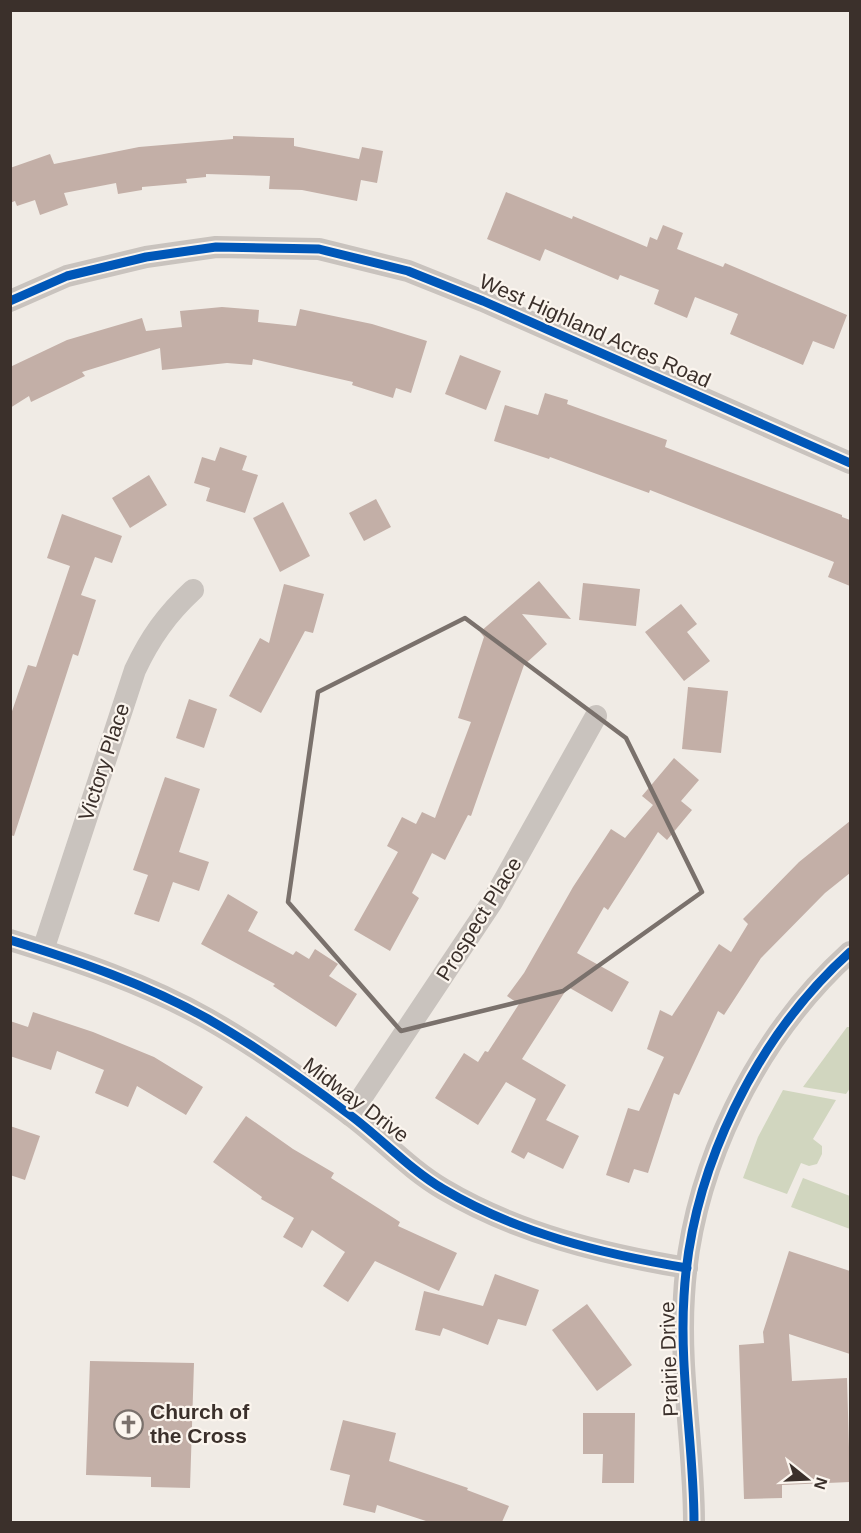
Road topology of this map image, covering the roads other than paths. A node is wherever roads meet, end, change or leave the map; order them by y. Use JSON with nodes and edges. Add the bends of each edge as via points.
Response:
{"nodes":[{"id":1,"x":10,"y":301,"type":"edge"},
{"id":2,"x":850,"y":463,"type":"edge"},
{"id":3,"x":193,"y":590,"type":"dead end"},
{"id":4,"x":596,"y":716,"type":"dead end"},
{"id":5,"x":10,"y":940,"type":"edge"},
{"id":6,"x":43,"y":950,"type":"junction"},
{"id":7,"x":850,"y":952,"type":"edge"},
{"id":8,"x":350,"y":1115,"type":"junction"},
{"id":9,"x":687,"y":1268,"type":"junction"},
{"id":10,"x":694,"y":1522,"type":"edge"}],
"edges":[{"from":1,"to":2,"type":"street","name":"West Highland Acres Road","via":[[67,276],[146,256],[216,247],[320,249],[408,271],[483,301]]},
{"from":3,"to":6,"type":"street","name":"Victory Place","via":[[171,609],[135,670]]},
{"from":4,"to":8,"type":"street","name":"Prospect Place","via":[[492,902]]},
{"from":5,"to":6,"type":"street","name":"Midway Drive"},
{"from":6,"to":8,"type":"street","name":"Midway Drive","via":[[136,984],[207,1018]]},
{"from":7,"to":9,"type":"street","name":"Prairie Drive","via":[[803,1002],[734,1109],[700,1200]]},
{"from":8,"to":9,"type":"street","name":"Midway Drive","via":[[462,1200],[581,1247]]},
{"from":9,"to":10,"type":"street","name":"Prairie Drive","via":[[683,1319]]}]}
